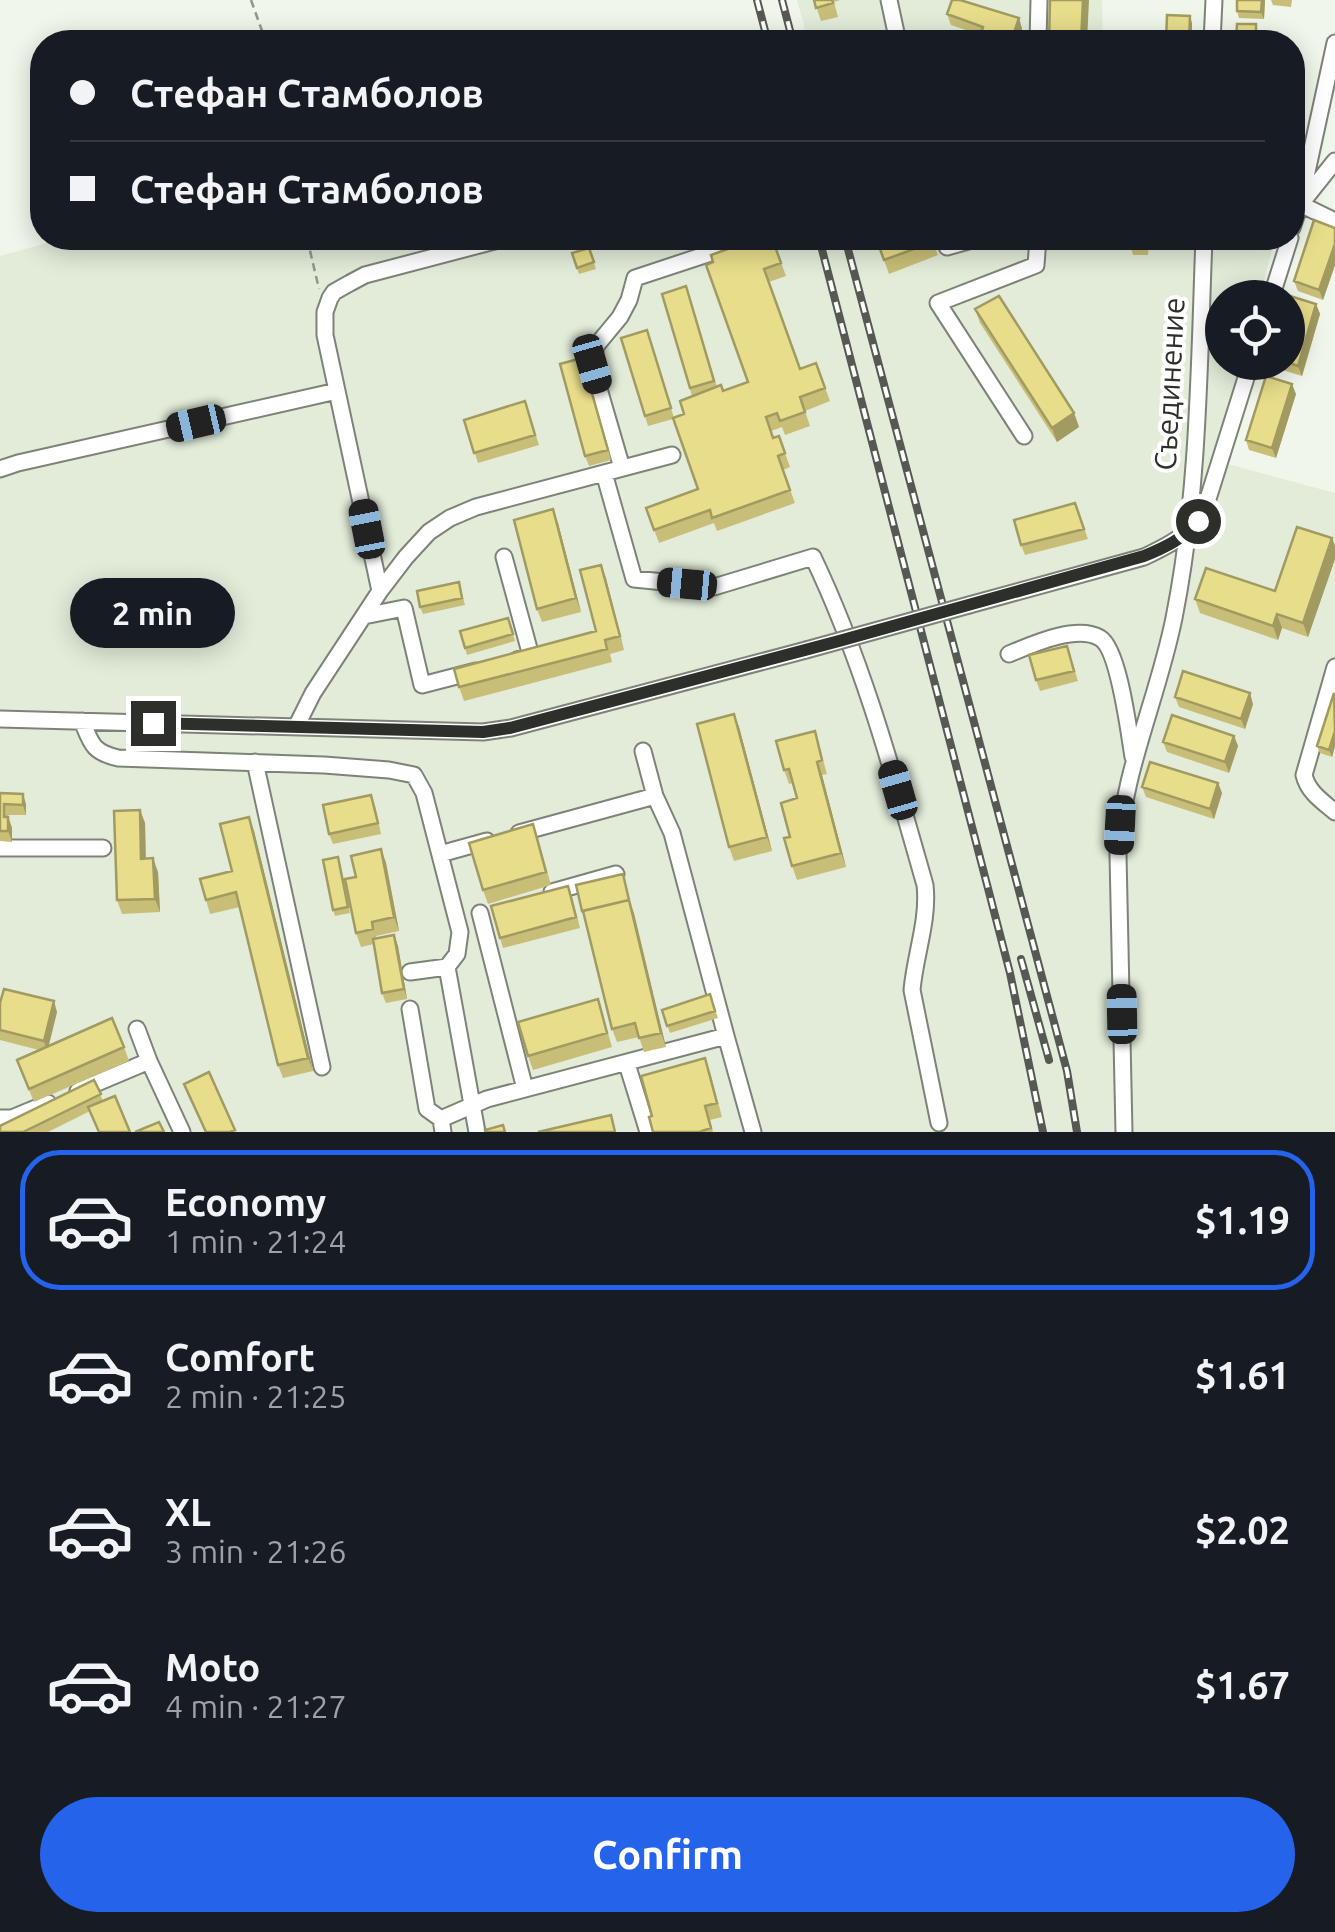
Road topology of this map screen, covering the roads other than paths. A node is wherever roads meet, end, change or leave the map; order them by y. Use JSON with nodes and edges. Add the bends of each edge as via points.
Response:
{"nodes":[{"id":1,"x":888,"y":0,"type":"edge"},
{"id":2,"x":1039,"y":0,"type":"edge"},
{"id":3,"x":1214,"y":0,"type":"edge"},
{"id":4,"x":895,"y":30,"type":"edge"},
{"id":5,"x":1038,"y":30,"type":"edge"},
{"id":6,"x":1213,"y":30,"type":"edge"},
{"id":7,"x":1335,"y":42,"type":"edge"},
{"id":8,"x":1335,"y":161,"type":"edge"},
{"id":9,"x":1305,"y":181,"type":"edge"},
{"id":10,"x":1305,"y":198,"type":"edge"},
{"id":11,"x":1305,"y":206,"type":"edge"},
{"id":12,"x":1335,"y":221,"type":"edge"},
{"id":13,"x":461,"y":250,"type":"edge"},
{"id":14,"x":720,"y":250,"type":"edge"},
{"id":15,"x":1037,"y":250,"type":"edge"},
{"id":16,"x":1204,"y":250,"type":"edge"},
{"id":17,"x":1286,"y":250,"type":"edge"},
{"id":18,"x":1277,"y":280,"type":"edge"},
{"id":19,"x":1245,"y":380,"type":"edge"},
{"id":20,"x":337,"y":391,"type":"junction"},
{"id":21,"x":1024,"y":436,"type":"dead end"},
{"id":22,"x":672,"y":455,"type":"dead end"},
{"id":23,"x":622,"y":468,"type":"junction"},
{"id":24,"x":0,"y":469,"type":"edge"},
{"id":25,"x":604,"y":473,"type":"junction"},
{"id":26,"x":1186,"y":534,"type":"junction"},
{"id":27,"x":504,"y":557,"type":"dead end"},
{"id":28,"x":380,"y":590,"type":"junction"},
{"id":29,"x":364,"y":616,"type":"junction"},
{"id":30,"x":1009,"y":654,"type":"dead end"},
{"id":31,"x":1335,"y":667,"type":"edge"},
{"id":32,"x":0,"y":718,"type":"edge"},
{"id":33,"x":82,"y":721,"type":"junction"},
{"id":34,"x":296,"y":727,"type":"junction"},
{"id":35,"x":643,"y":751,"type":"dead end"},
{"id":36,"x":1134,"y":761,"type":"junction"},
{"id":37,"x":255,"y":762,"type":"junction"},
{"id":38,"x":655,"y":796,"type":"junction"},
{"id":39,"x":1335,"y":812,"type":"edge"},
{"id":40,"x":512,"y":834,"type":"edge"},
{"id":41,"x":494,"y":839,"type":"edge"},
{"id":42,"x":0,"y":848,"type":"edge"},
{"id":43,"x":103,"y":848,"type":"dead end"},
{"id":44,"x":440,"y":854,"type":"junction"},
{"id":45,"x":616,"y":874,"type":"edge"},
{"id":46,"x":531,"y":898,"type":"edge"},
{"id":47,"x":497,"y":908,"type":"edge"},
{"id":48,"x":480,"y":913,"type":"junction"},
{"id":49,"x":457,"y":920,"type":"junction"},
{"id":50,"x":447,"y":966,"type":"junction"},
{"id":51,"x":410,"y":972,"type":"dead end"},
{"id":52,"x":410,"y":1009,"type":"dead end"},
{"id":53,"x":136,"y":1029,"type":"dead end"},
{"id":54,"x":726,"y":1036,"type":"junction"},
{"id":55,"x":149,"y":1061,"type":"junction"},
{"id":56,"x":627,"y":1064,"type":"junction"},
{"id":57,"x":322,"y":1067,"type":"dead end"},
{"id":58,"x":525,"y":1089,"type":"junction"},
{"id":59,"x":471,"y":1104,"type":"junction"},
{"id":60,"x":0,"y":1118,"type":"edge"},
{"id":61,"x":939,"y":1124,"type":"dead end"},
{"id":62,"x":442,"y":1126,"type":"edge"},
{"id":63,"x":182,"y":1132,"type":"edge"},
{"id":64,"x":477,"y":1132,"type":"edge"},
{"id":65,"x":648,"y":1132,"type":"edge"},
{"id":66,"x":753,"y":1132,"type":"edge"},
{"id":67,"x":1124,"y":1132,"type":"edge"}],
"edges":[{"from":1,"to":4,"type":"street"},
{"from":2,"to":5,"type":"street"},
{"from":3,"to":6,"type":"street"},
{"from":7,"to":9,"type":"street"},
{"from":8,"to":10,"type":"street"},
{"from":11,"to":12,"type":"street"},
{"from":13,"to":20,"type":"street","via":[[365,276],[334,292],[324,312]]},
{"from":14,"to":23,"type":"street","via":[[636,278],[620,317],[596,346],[592,364]]},
{"from":15,"to":21,"type":"street","via":[[1036,264],[938,303]]},
{"from":16,"to":26,"type":"street","name":"Съединение"},
{"from":17,"to":18,"type":"street"},
{"from":19,"to":26,"type":"street","via":[[1208,502]]},
{"from":20,"to":24,"type":"street"},
{"from":20,"to":28,"type":"street"},
{"from":22,"to":23,"type":"street"},
{"from":23,"to":25,"type":"street"},
{"from":25,"to":28,"type":"street","via":[[450,518]]},
{"from":25,"to":61,"type":"street","via":[[634,579],[714,586],[813,557],[858,662],[925,886],[912,990]]},
{"from":26,"to":34,"type":"street","bridge":true,"via":[[1144,556],[510,728]]},
{"from":26,"to":36,"type":"street","name":"Съединение","via":[[1174,621]]},
{"from":27,"to":29,"type":"street","via":[[530,656],[422,685],[404,608]]},
{"from":28,"to":29,"type":"street"},
{"from":29,"to":34,"type":"street"},
{"from":30,"to":36,"type":"street","via":[[1070,635],[1101,638],[1117,670]]},
{"from":31,"to":39,"type":"street","via":[[1304,774],[1306,785]]},
{"from":32,"to":33,"type":"street"},
{"from":33,"to":34,"type":"street"},
{"from":33,"to":37,"type":"street","via":[[103,755]]},
{"from":35,"to":38,"type":"street"},
{"from":36,"to":67,"type":"street","name":"Съединение","via":[[1118,855]]},
{"from":37,"to":44,"type":"street","via":[[414,775]]},
{"from":37,"to":57,"type":"street"},
{"from":38,"to":40,"type":"street"},
{"from":38,"to":54,"type":"street","via":[[672,833]]},
{"from":41,"to":44,"type":"street"},
{"from":42,"to":43,"type":"street"},
{"from":44,"to":49,"type":"street"},
{"from":45,"to":46,"type":"street"},
{"from":47,"to":48,"type":"street"},
{"from":48,"to":49,"type":"street"},
{"from":48,"to":58,"type":"street"},
{"from":49,"to":50,"type":"street","via":[[460,943]]},
{"from":50,"to":51,"type":"street"},
{"from":50,"to":59,"type":"street"},
{"from":52,"to":62,"type":"street","via":[[427,1109]]},
{"from":53,"to":55,"type":"street"},
{"from":54,"to":56,"type":"street"},
{"from":54,"to":66,"type":"street"},
{"from":55,"to":60,"type":"street"},
{"from":55,"to":63,"type":"street"},
{"from":56,"to":58,"type":"street"},
{"from":56,"to":65,"type":"street"},
{"from":58,"to":59,"type":"street"},
{"from":59,"to":62,"type":"street"},
{"from":59,"to":64,"type":"street"}]}
